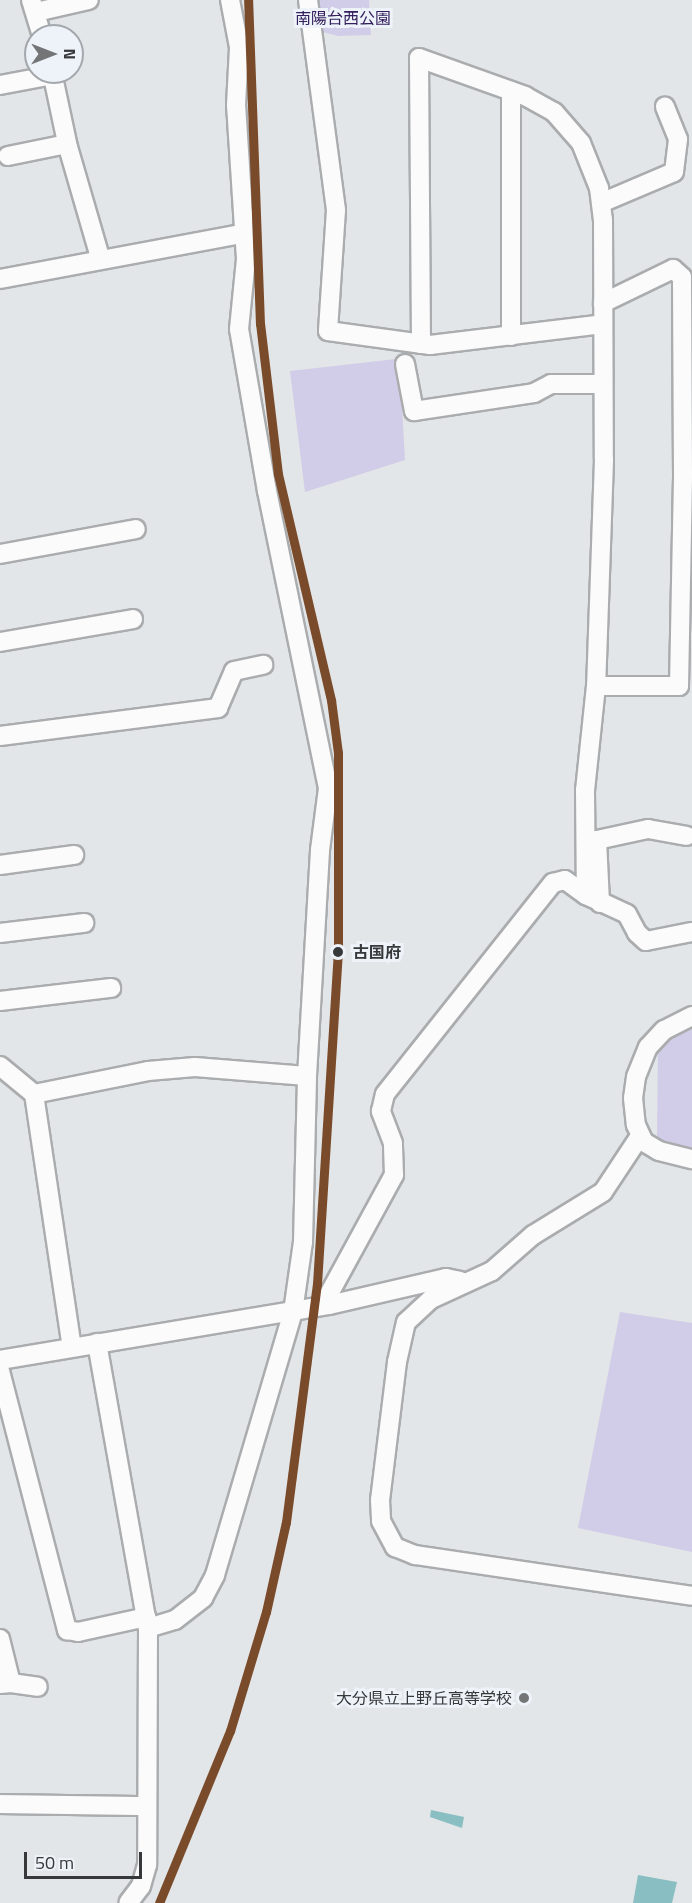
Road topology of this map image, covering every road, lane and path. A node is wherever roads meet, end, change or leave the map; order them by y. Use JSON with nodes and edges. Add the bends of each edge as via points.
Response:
{"nodes":[{"id":1,"x":89,"y":0,"type":"edge"},
{"id":2,"x":230,"y":0,"type":"edge"},
{"id":3,"x":308,"y":0,"type":"edge"},
{"id":4,"x":33,"y":6,"type":"edge"},
{"id":5,"x":38,"y":24,"type":"edge"},
{"id":6,"x":24,"y":80,"type":"edge"},
{"id":7,"x":55,"y":84,"type":"edge"},
{"id":8,"x":0,"y":86,"type":"edge"},
{"id":9,"x":511,"y":91,"type":"junction"},
{"id":10,"x":665,"y":107,"type":"dead end"},
{"id":11,"x":67,"y":144,"type":"junction"},
{"id":12,"x":8,"y":156,"type":"dead end"},
{"id":13,"x":601,"y":203,"type":"junction"},
{"id":14,"x":245,"y":233,"type":"junction"},
{"id":15,"x":100,"y":257,"type":"junction"},
{"id":16,"x":0,"y":279,"type":"edge"},
{"id":17,"x":603,"y":303,"type":"junction"},
{"id":18,"x":603,"y":324,"type":"junction"},
{"id":19,"x":511,"y":336,"type":"junction"},
{"id":20,"x":421,"y":344,"type":"junction"},
{"id":21,"x":405,"y":364,"type":"dead end"},
{"id":22,"x":602,"y":384,"type":"junction"},
{"id":23,"x":688,"y":473,"type":"edge"},
{"id":24,"x":136,"y":529,"type":"dead end"},
{"id":25,"x":0,"y":554,"type":"edge"},
{"id":26,"x":133,"y":619,"type":"dead end"},
{"id":27,"x":0,"y":642,"type":"edge"},
{"id":28,"x":263,"y":665,"type":"dead end"},
{"id":29,"x":596,"y":686,"type":"junction"},
{"id":30,"x":0,"y":736,"type":"edge"},
{"id":31,"x":686,"y":836,"type":"dead end"},
{"id":32,"x":74,"y":855,"type":"dead end"},
{"id":33,"x":0,"y":865,"type":"edge"},
{"id":34,"x":593,"y":899,"type":"junction"},
{"id":35,"x":84,"y":923,"type":"dead end"},
{"id":36,"x":692,"y":932,"type":"edge"},
{"id":37,"x":0,"y":933,"type":"edge"},
{"id":38,"x":111,"y":988,"type":"dead end"},
{"id":39,"x":0,"y":1000,"type":"edge"},
{"id":40,"x":692,"y":1005,"type":"edge"},
{"id":41,"x":692,"y":1016,"type":"edge"},
{"id":42,"x":675,"y":1024,"type":"junction"},
{"id":43,"x":0,"y":1066,"type":"edge"},
{"id":44,"x":307,"y":1076,"type":"junction"},
{"id":45,"x":34,"y":1094,"type":"junction"},
{"id":46,"x":640,"y":1136,"type":"junction"},
{"id":47,"x":692,"y":1159,"type":"edge"},
{"id":48,"x":465,"y":1282,"type":"junction"},
{"id":49,"x":329,"y":1305,"type":"junction"},
{"id":50,"x":292,"y":1312,"type":"junction"},
{"id":51,"x":97,"y":1343,"type":"junction"},
{"id":52,"x":72,"y":1347,"type":"junction"},
{"id":53,"x":0,"y":1360,"type":"edge"},
{"id":54,"x":0,"y":1371,"type":"edge"},
{"id":55,"x":692,"y":1596,"type":"edge"},
{"id":56,"x":147,"y":1622,"type":"junction"},
{"id":57,"x":0,"y":1639,"type":"edge"},
{"id":58,"x":5,"y":1683,"type":"edge"},
{"id":59,"x":38,"y":1687,"type":"dead end"},
{"id":60,"x":0,"y":1804,"type":"edge"},
{"id":61,"x":146,"y":1806,"type":"junction"},
{"id":62,"x":128,"y":1903,"type":"edge"}],
"edges":[{"from":1,"to":4,"type":"street"},
{"from":2,"to":14,"type":"street","via":[[239,47],[236,105]]},
{"from":3,"to":20,"type":"street","via":[[336,217],[328,331]]},
{"from":4,"to":5,"type":"street"},
{"from":6,"to":8,"type":"street"},
{"from":7,"to":11,"type":"street"},
{"from":9,"to":13,"type":"street","via":[[537,101],[570,128],[590,159]]},
{"from":9,"to":19,"type":"street"},
{"from":9,"to":20,"type":"street","via":[[419,58]]},
{"from":10,"to":13,"type":"street","via":[[678,139],[674,172]]},
{"from":11,"to":12,"type":"street"},
{"from":11,"to":15,"type":"street"},
{"from":13,"to":17,"type":"street"},
{"from":14,"to":15,"type":"street"},
{"from":14,"to":44,"type":"street","via":[[239,329],[267,490],[328,789],[320,850]]},
{"from":15,"to":16,"type":"street"},
{"from":17,"to":18,"type":"street"},
{"from":17,"to":23,"type":"street","via":[[673,269],[682,277]]},
{"from":18,"to":19,"type":"street"},
{"from":18,"to":22,"type":"street"},
{"from":19,"to":20,"type":"street"},
{"from":21,"to":22,"type":"street","via":[[414,411],[534,393],[551,384]]},
{"from":22,"to":29,"type":"street","via":[[604,460]]},
{"from":23,"to":29,"type":"street","via":[[679,686]]},
{"from":24,"to":25,"type":"street"},
{"from":26,"to":27,"type":"street"},
{"from":28,"to":30,"type":"street","via":[[234,671],[218,708]]},
{"from":29,"to":34,"type":"street","via":[[585,790]]},
{"from":31,"to":34,"type":"street","via":[[648,829],[597,840]]},
{"from":32,"to":33,"type":"street"},
{"from":34,"to":36,"type":"street","via":[[627,914],[646,941]]},
{"from":34,"to":49,"type":"street","via":[[565,880],[553,883],[385,1094],[381,1111],[395,1152],[394,1175],[329,1294]]},
{"from":35,"to":37,"type":"street"},
{"from":38,"to":39,"type":"street"},
{"from":40,"to":42,"type":"street"},
{"from":41,"to":42,"type":"street"},
{"from":42,"to":46,"type":"street","via":[[648,1047],[636,1077],[633,1098]]},
{"from":43,"to":45,"type":"street"},
{"from":44,"to":45,"type":"street","via":[[195,1067],[148,1071]]},
{"from":44,"to":50,"type":"street","via":[[303,1242]]},
{"from":45,"to":52,"type":"street"},
{"from":46,"to":47,"type":"street","via":[[652,1148]]},
{"from":46,"to":48,"type":"street","via":[[603,1192],[534,1235],[492,1270]]},
{"from":48,"to":49,"type":"street","via":[[446,1278]]},
{"from":48,"to":55,"type":"street","via":[[415,1311],[400,1334],[380,1500],[381,1521],[395,1547],[415,1555]]},
{"from":49,"to":50,"type":"street"},
{"from":50,"to":51,"type":"street"},
{"from":50,"to":56,"type":"street","via":[[215,1575],[202,1598],[175,1620]]},
{"from":51,"to":52,"type":"street"},
{"from":51,"to":56,"type":"street"},
{"from":52,"to":53,"type":"street"},
{"from":54,"to":56,"type":"street","via":[[67,1630],[78,1632]]},
{"from":56,"to":61,"type":"street"},
{"from":57,"to":58,"type":"street"},
{"from":58,"to":59,"type":"street"},
{"from":60,"to":61,"type":"street"},
{"from":61,"to":62,"type":"street","via":[[146,1876]]}]}
